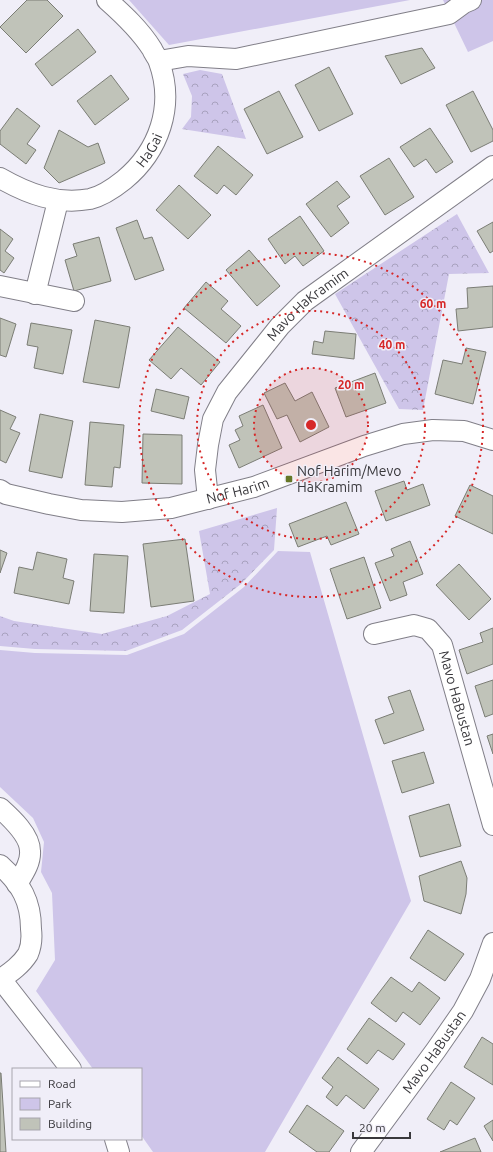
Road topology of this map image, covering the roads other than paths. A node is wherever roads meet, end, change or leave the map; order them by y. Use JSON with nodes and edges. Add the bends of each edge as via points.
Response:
{"nodes":[{"id":1,"x":107,"y":0,"type":"edge"},
{"id":2,"x":467,"y":1,"type":"edge"},
{"id":3,"x":159,"y":61,"type":"junction"},
{"id":4,"x":493,"y":166,"type":"edge"},
{"id":5,"x":0,"y":178,"type":"edge"},
{"id":6,"x":58,"y":200,"type":"junction"},
{"id":7,"x":0,"y":286,"type":"edge"},
{"id":8,"x":35,"y":294,"type":"junction"},
{"id":9,"x":74,"y":302,"type":"dead end"},
{"id":10,"x":493,"y":440,"type":"edge"},
{"id":11,"x":0,"y":490,"type":"edge"},
{"id":12,"x":208,"y":499,"type":"junction"},
{"id":13,"x":374,"y":634,"type":"dead end"},
{"id":14,"x":0,"y":808,"type":"edge"},
{"id":15,"x":493,"y":824,"type":"edge"},
{"id":16,"x":0,"y":865,"type":"edge"},
{"id":17,"x":17,"y":884,"type":"junction"},
{"id":18,"x":493,"y":943,"type":"edge"},
{"id":19,"x":1,"y":979,"type":"edge"},
{"id":20,"x":70,"y":1068,"type":"edge"},
{"id":21,"x":115,"y":1140,"type":"edge"},
{"id":22,"x":119,"y":1152,"type":"edge"},
{"id":23,"x":361,"y":1152,"type":"edge"}],
"edges":[{"from":1,"to":3,"type":"street","name":"HaGai","via":[[142,35]]},
{"from":2,"to":3,"type":"street","via":[[449,14],[236,59],[188,56]]},
{"from":3,"to":6,"type":"street","name":"HaGai","via":[[166,86],[164,115],[157,137],[145,160],[111,191],[91,199]]},
{"from":4,"to":12,"type":"street","name":"Mavo HaKramim","via":[[305,301],[280,326],[227,392],[213,419],[205,470]]},
{"from":5,"to":6,"type":"street","name":"HaGai","via":[[22,190]]},
{"from":6,"to":8,"type":"street"},
{"from":7,"to":8,"type":"street"},
{"from":8,"to":9,"type":"street"},
{"from":10,"to":12,"type":"street","name":"Nof Harim","via":[[464,431],[433,430],[403,434],[254,487]]},
{"from":11,"to":12,"type":"street","name":"Nof Harim","via":[[6,494],[88,511],[122,512],[171,508]]},
{"from":13,"to":15,"type":"street","name":"Mavo HaBustan","via":[[414,625],[428,628],[442,645]]},
{"from":14,"to":17,"type":"street","via":[[17,824],[28,841],[30,851],[26,869]]},
{"from":16,"to":17,"type":"street"},
{"from":17,"to":19,"type":"street","via":[[27,900],[32,938],[28,952],[20,964]]},
{"from":18,"to":23,"type":"street","name":"Mavo HaBustan","via":[[480,979],[463,1011]]},
{"from":19,"to":20,"type":"street"},
{"from":21,"to":22,"type":"street"}]}
